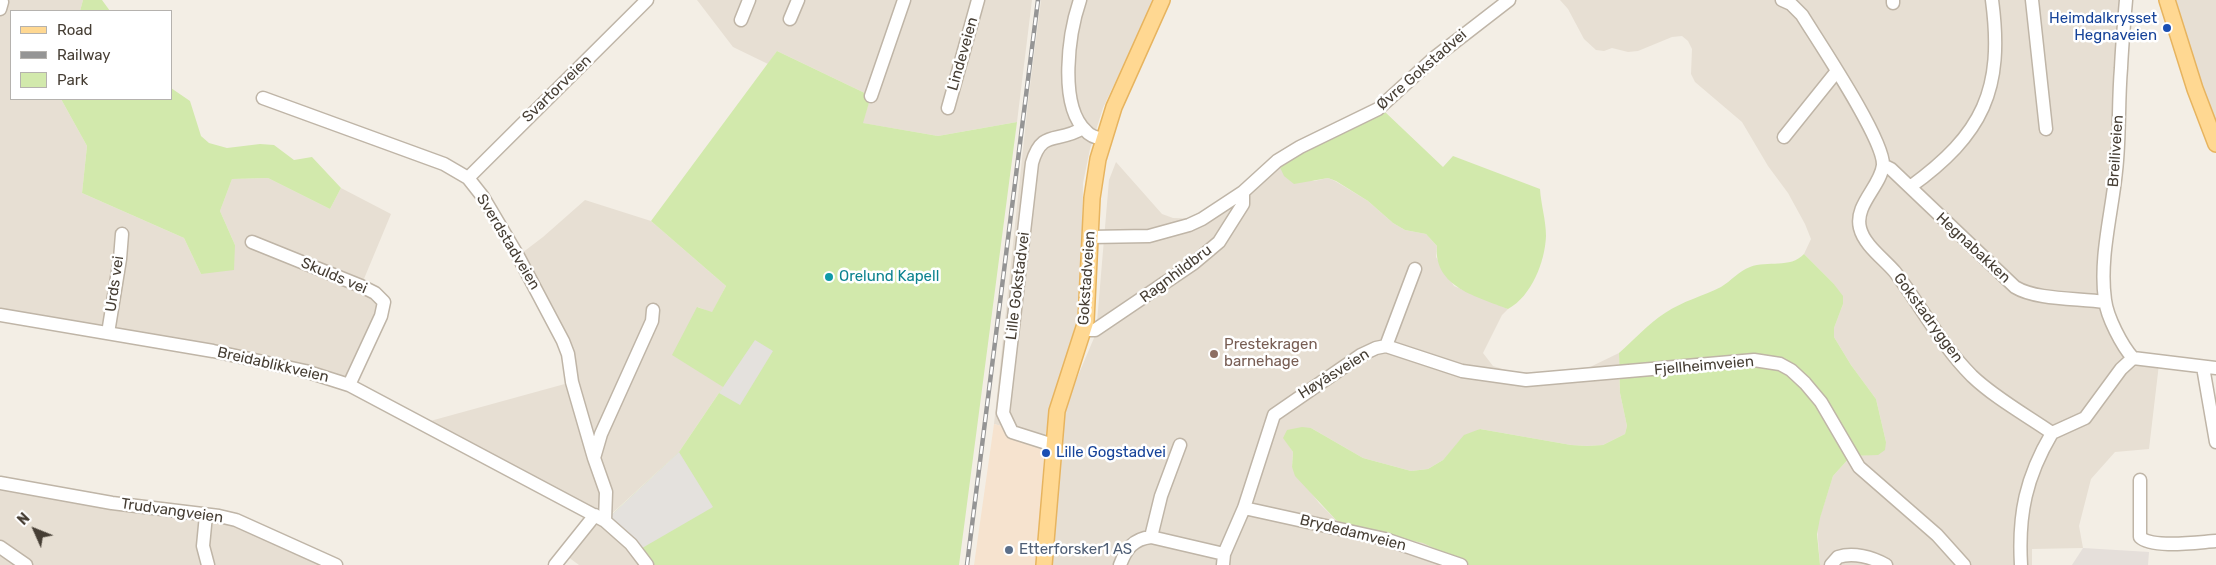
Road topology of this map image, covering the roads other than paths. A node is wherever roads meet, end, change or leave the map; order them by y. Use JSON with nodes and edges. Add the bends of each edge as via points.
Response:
{"nodes":[{"id":1,"x":647,"y":0,"type":"edge"},
{"id":2,"x":749,"y":0,"type":"edge"},
{"id":3,"x":798,"y":0,"type":"edge"},
{"id":4,"x":904,"y":0,"type":"edge"},
{"id":5,"x":978,"y":0,"type":"edge"},
{"id":6,"x":1080,"y":0,"type":"edge"},
{"id":7,"x":1162,"y":0,"type":"edge"},
{"id":8,"x":1509,"y":0,"type":"edge"},
{"id":9,"x":1782,"y":0,"type":"edge"},
{"id":10,"x":1992,"y":0,"type":"edge"},
{"id":11,"x":2032,"y":0,"type":"edge"},
{"id":12,"x":2126,"y":0,"type":"edge"},
{"id":13,"x":2167,"y":0,"type":"edge"},
{"id":14,"x":790,"y":19,"type":"dead end"},
{"id":15,"x":741,"y":20,"type":"dead end"},
{"id":16,"x":1837,"y":71,"type":"junction"},
{"id":17,"x":871,"y":96,"type":"dead end"},
{"id":18,"x":263,"y":98,"type":"dead end"},
{"id":19,"x":948,"y":108,"type":"dead end"},
{"id":20,"x":1083,"y":128,"type":"junction"},
{"id":21,"x":2046,"y":128,"type":"dead end"},
{"id":22,"x":1784,"y":137,"type":"dead end"},
{"id":23,"x":1103,"y":139,"type":"junction"},
{"id":24,"x":2216,"y":144,"type":"edge"},
{"id":25,"x":1883,"y":165,"type":"junction"},
{"id":26,"x":468,"y":178,"type":"junction"},
{"id":27,"x":1910,"y":187,"type":"junction"},
{"id":28,"x":1243,"y":192,"type":"junction"},
{"id":29,"x":122,"y":234,"type":"dead end"},
{"id":30,"x":1090,"y":237,"type":"junction"},
{"id":31,"x":252,"y":242,"type":"dead end"},
{"id":32,"x":1415,"y":269,"type":"dead end"},
{"id":33,"x":2105,"y":302,"type":"junction"},
{"id":34,"x":653,"y":310,"type":"dead end"},
{"id":35,"x":0,"y":315,"type":"edge"},
{"id":36,"x":1084,"y":330,"type":"junction"},
{"id":37,"x":108,"y":333,"type":"junction"},
{"id":38,"x":1386,"y":346,"type":"junction"},
{"id":39,"x":2133,"y":358,"type":"junction"},
{"id":40,"x":2210,"y":368,"type":"edge"},
{"id":41,"x":349,"y":385,"type":"junction"},
{"id":42,"x":2052,"y":433,"type":"junction"},
{"id":43,"x":2216,"y":442,"type":"edge"},
{"id":44,"x":1053,"y":445,"type":"junction"},
{"id":45,"x":1180,"y":445,"type":"dead end"},
{"id":46,"x":594,"y":458,"type":"junction"},
{"id":47,"x":2140,"y":480,"type":"dead end"},
{"id":48,"x":0,"y":483,"type":"edge"},
{"id":49,"x":1244,"y":508,"type":"junction"},
{"id":50,"x":206,"y":515,"type":"junction"},
{"id":51,"x":600,"y":518,"type":"junction"},
{"id":52,"x":1151,"y":537,"type":"junction"},
{"id":53,"x":2216,"y":541,"type":"edge"},
{"id":54,"x":0,"y":547,"type":"edge"},
{"id":55,"x":1224,"y":559,"type":"edge"},
{"id":56,"x":26,"y":565,"type":"edge"},
{"id":57,"x":208,"y":565,"type":"edge"},
{"id":58,"x":336,"y":565,"type":"edge"},
{"id":59,"x":555,"y":565,"type":"edge"},
{"id":60,"x":647,"y":565,"type":"edge"},
{"id":61,"x":1044,"y":565,"type":"edge"},
{"id":62,"x":1120,"y":565,"type":"edge"},
{"id":63,"x":1461,"y":565,"type":"edge"},
{"id":64,"x":1831,"y":565,"type":"edge"},
{"id":65,"x":1886,"y":565,"type":"edge"},
{"id":66,"x":1964,"y":565,"type":"edge"},
{"id":67,"x":2021,"y":565,"type":"edge"}],
"edges":[{"from":1,"to":26,"type":"street","name":"Svartorveien"},
{"from":2,"to":15,"type":"street"},
{"from":3,"to":14,"type":"street"},
{"from":4,"to":17,"type":"street"},
{"from":5,"to":19,"type":"street","name":"Lindeveien"},
{"from":6,"to":20,"type":"street","via":[[1069,67],[1074,109]]},
{"from":7,"to":23,"type":"main road","name":"Gokstadveien","via":[[1126,78]]},
{"from":8,"to":28,"type":"street","name":"Øvre Gokstadvei","via":[[1441,52],[1378,109],[1277,161]]},
{"from":9,"to":16,"type":"street","via":[[1802,15]]},
{"from":10,"to":27,"type":"street","via":[[1996,50],[1992,80],[1981,112],[1963,140]]},
{"from":11,"to":21,"type":"street"},
{"from":12,"to":33,"type":"street","name":"Breiliveien","via":[[2116,170],[2105,264]]},
{"from":13,"to":24,"type":"main road"},
{"from":16,"to":22,"type":"street"},
{"from":16,"to":25,"type":"street","via":[[1872,132],[1882,154]]},
{"from":18,"to":26,"type":"street","name":"Sverdstadveien","via":[[444,164]]},
{"from":20,"to":23,"type":"street"},
{"from":20,"to":44,"type":"street","name":"Lille Gokstadvei","via":[[1067,136],[1046,140],[1035,152],[1003,413],[1012,432]]},
{"from":23,"to":30,"type":"main road","name":"Gokstadveien","via":[[1094,182]]},
{"from":25,"to":27,"type":"street","name":"Hegnabakken"},
{"from":25,"to":42,"type":"street","name":"Gokstadryggen","via":[[1863,206],[1859,222],[1864,237],[1895,273],[1942,342],[1972,376]]},
{"from":26,"to":46,"type":"street","name":"Sverdstadveien","via":[[518,256],[563,340]]},
{"from":27,"to":33,"type":"street","name":"Hegnabakken","via":[[2015,287],[2030,295]]},
{"from":28,"to":30,"type":"street","name":"Øvre Gokstadvei","via":[[1188,225],[1149,236]]},
{"from":28,"to":36,"type":"street","name":"Ragnhildbru","via":[[1243,204],[1219,242],[1194,263],[1095,330]]},
{"from":29,"to":37,"type":"street","name":"Urds vei"},
{"from":30,"to":36,"type":"main road","name":"Gokstadveien"},
{"from":31,"to":41,"type":"street","name":"Skulds vei","via":[[361,286],[384,302],[381,316]]},
{"from":32,"to":38,"type":"street","name":"Høyåsveien"},
{"from":33,"to":39,"type":"street","via":[[2126,350]]},
{"from":34,"to":46,"type":"street","via":[[652,321]]},
{"from":35,"to":37,"type":"street","name":"Breidablikkveien"},
{"from":36,"to":44,"type":"main road","name":"Gokstadveien","via":[[1059,400]]},
{"from":37,"to":41,"type":"street","name":"Breidablikkveien","via":[[213,351],[305,371]]},
{"from":38,"to":49,"type":"street","name":"Høyåsveien","via":[[1361,355],[1274,415]]},
{"from":38,"to":66,"type":"street","name":"Fjellheimveien","via":[[1462,371],[1526,380],[1754,360],[1780,364],[1791,370],[1821,402],[1859,468],[1937,535]]},
{"from":39,"to":40,"type":"street"},
{"from":39,"to":42,"type":"street","via":[[2085,418]]},
{"from":40,"to":43,"type":"street"},
{"from":41,"to":51,"type":"street","name":"Breidablikkveien"},
{"from":42,"to":67,"type":"street","via":[[2034,467],[2023,505]]},
{"from":44,"to":61,"type":"main road","name":"Gokstadveien"},
{"from":45,"to":52,"type":"street","via":[[1161,496]]},
{"from":46,"to":51,"type":"street","name":"Sverdstadveien","via":[[606,492]]},
{"from":47,"to":53,"type":"street","via":[[2140,538],[2170,544]]},
{"from":48,"to":50,"type":"street","name":"Trudvangveien","via":[[112,503]]},
{"from":49,"to":55,"type":"street","name":"Høyåsveien"},
{"from":49,"to":63,"type":"street","name":"Brydedamveien","via":[[1386,539]]},
{"from":50,"to":57,"type":"street","via":[[203,546]]},
{"from":50,"to":58,"type":"street","name":"Trudvangveien","via":[[243,523]]},
{"from":51,"to":59,"type":"street"},
{"from":51,"to":60,"type":"street","via":[[631,544]]},
{"from":52,"to":55,"type":"street"},
{"from":52,"to":62,"type":"street","via":[[1132,543]]},
{"from":54,"to":56,"type":"street"},
{"from":64,"to":65,"type":"street","via":[[1838,557],[1851,554]]}]}
